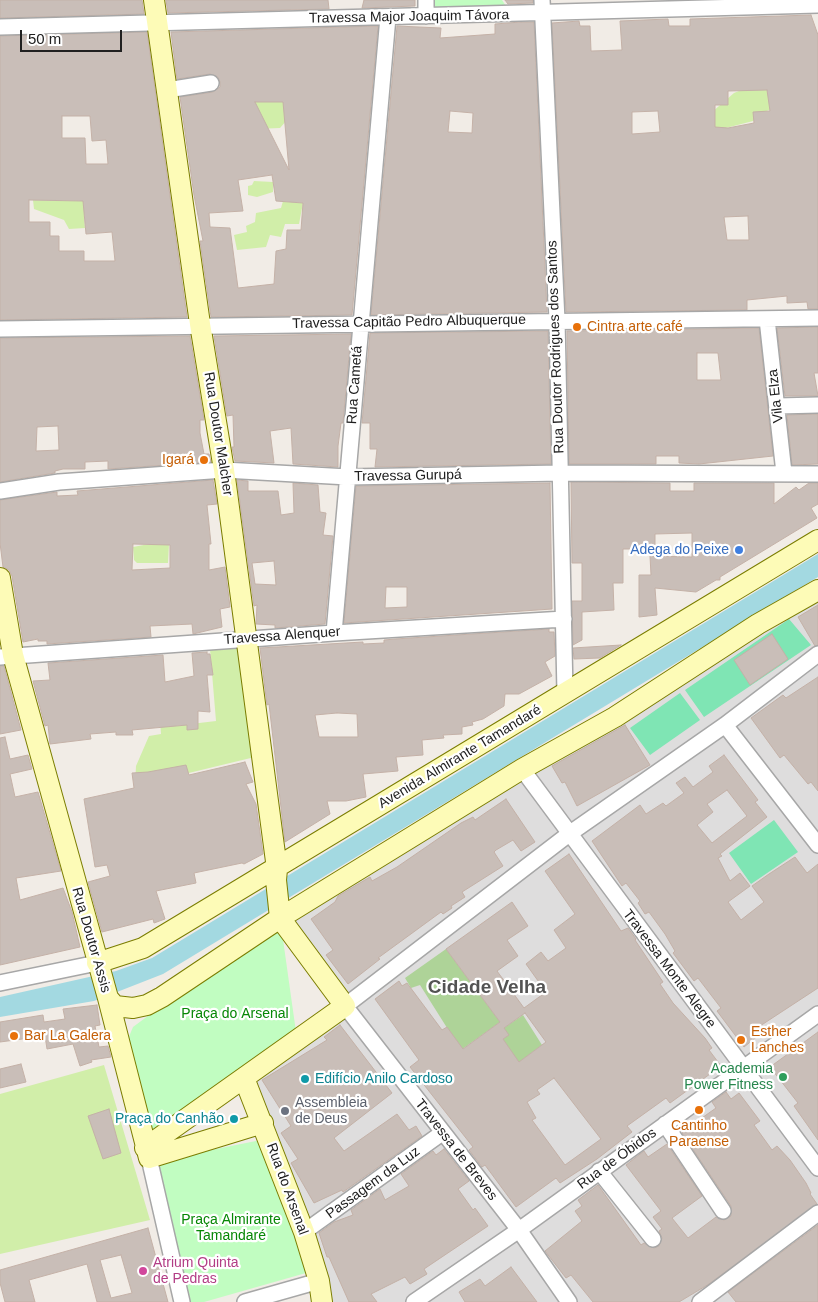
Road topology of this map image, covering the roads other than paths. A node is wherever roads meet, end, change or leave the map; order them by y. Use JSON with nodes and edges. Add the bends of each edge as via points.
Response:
{"nodes":[{"id":1,"x":154,"y":0,"type":"edge"},
{"id":2,"x":426,"y":0,"type":"edge"},
{"id":3,"x":818,"y":5,"type":"edge"},
{"id":4,"x":542,"y":7,"type":"edge"},
{"id":5,"x":426,"y":16,"type":"junction"},
{"id":6,"x":388,"y":17,"type":"junction"},
{"id":7,"x":158,"y":23,"type":"junction"},
{"id":8,"x":0,"y":27,"type":"edge"},
{"id":9,"x":211,"y":83,"type":"dead end"},
{"id":10,"x":167,"y":90,"type":"junction"},
{"id":11,"x":818,"y":318,"type":"edge"},
{"id":12,"x":557,"y":320,"type":"junction"},
{"id":13,"x":767,"y":320,"type":"junction"},
{"id":14,"x":360,"y":323,"type":"junction"},
{"id":15,"x":200,"y":324,"type":"junction"},
{"id":16,"x":0,"y":329,"type":"edge"},
{"id":17,"x":818,"y":405,"type":"edge"},
{"id":18,"x":778,"y":406,"type":"junction"},
{"id":19,"x":224,"y":470,"type":"junction"},
{"id":20,"x":560,"y":473,"type":"junction"},
{"id":21,"x":784,"y":473,"type":"junction"},
{"id":22,"x":818,"y":474,"type":"edge"},
{"id":23,"x":348,"y":477,"type":"junction"},
{"id":24,"x":0,"y":491,"type":"edge"},
{"id":25,"x":818,"y":540,"type":"edge"},
{"id":26,"x":0,"y":578,"type":"edge"},
{"id":27,"x":818,"y":590,"type":"edge"},
{"id":28,"x":564,"y":619,"type":"junction"},
{"id":29,"x":334,"y":633,"type":"junction"},
{"id":30,"x":246,"y":639,"type":"junction"},
{"id":31,"x":7,"y":656,"type":"edge"},
{"id":32,"x":816,"y":659,"type":"edge"},
{"id":33,"x":565,"y":693,"type":"junction"},
{"id":34,"x":725,"y":725,"type":"junction"},
{"id":35,"x":522,"y":769,"type":"junction"},
{"id":36,"x":569,"y":834,"type":"junction"},
{"id":37,"x":818,"y":845,"type":"edge"},
{"id":38,"x":276,"y":875,"type":"junction"},
{"id":39,"x":280,"y":913,"type":"junction"},
{"id":40,"x":98,"y":968,"type":"junction"},
{"id":41,"x":0,"y":983,"type":"edge"},
{"id":42,"x":108,"y":998,"type":"junction"},
{"id":43,"x":345,"y":1006,"type":"junction"},
{"id":44,"x":818,"y":1014,"type":"edge"},
{"id":45,"x":742,"y":1068,"type":"junction"},
{"id":46,"x":244,"y":1078,"type":"junction"},
{"id":47,"x":263,"y":1123,"type":"junction"},
{"id":48,"x":666,"y":1124,"type":"junction"},
{"id":49,"x":442,"y":1133,"type":"junction"},
{"id":50,"x":147,"y":1153,"type":"junction"},
{"id":51,"x":818,"y":1168,"type":"edge"},
{"id":52,"x":599,"y":1171,"type":"junction"},
{"id":53,"x":723,"y":1211,"type":"dead end"},
{"id":54,"x":818,"y":1213,"type":"edge"},
{"id":55,"x":519,"y":1230,"type":"junction"},
{"id":56,"x":304,"y":1232,"type":"junction"},
{"id":57,"x":653,"y":1239,"type":"dead end"},
{"id":58,"x":319,"y":1281,"type":"junction"},
{"id":59,"x":268,"y":1296,"type":"junction"},
{"id":60,"x":182,"y":1302,"type":"edge"},
{"id":61,"x":245,"y":1302,"type":"edge"},
{"id":62,"x":292,"y":1302,"type":"edge"},
{"id":63,"x":322,"y":1302,"type":"edge"},
{"id":64,"x":414,"y":1302,"type":"edge"},
{"id":65,"x":570,"y":1302,"type":"edge"},
{"id":66,"x":700,"y":1302,"type":"edge"}],
"edges":[{"from":1,"to":7,"type":"street","name":"Rua Doutor Malcher"},
{"from":2,"to":5,"type":"street"},
{"from":3,"to":4,"type":"street","name":"Travessa Major Joaquim Távora"},
{"from":4,"to":5,"type":"street","name":"Travessa Major Joaquim Távora"},
{"from":4,"to":12,"type":"street","name":"Rua Doutor Rodrigues dos Santos"},
{"from":5,"to":6,"type":"street","name":"Travessa Major Joaquim Távora"},
{"from":6,"to":7,"type":"street","name":"Travessa Major Joaquim Távora"},
{"from":6,"to":14,"type":"street","name":"Rua Cametá"},
{"from":7,"to":8,"type":"street","name":"Travessa Major Joaquim Távora"},
{"from":7,"to":10,"type":"street","name":"Rua Doutor Malcher"},
{"from":9,"to":10,"type":"street"},
{"from":10,"to":15,"type":"street","name":"Rua Doutor Malcher"},
{"from":11,"to":13,"type":"street","name":"Travessa Capitão Pedro Albuquerque"},
{"from":12,"to":13,"type":"street","name":"Travessa Capitão Pedro Albuquerque"},
{"from":12,"to":14,"type":"street","name":"Travessa Capitão Pedro Albuquerque"},
{"from":12,"to":20,"type":"street","name":"Rua Doutor Rodrigues dos Santos"},
{"from":13,"to":18,"type":"street","name":"Vila Elza"},
{"from":14,"to":15,"type":"street","name":"Travessa Capitão Pedro Albuquerque"},
{"from":14,"to":23,"type":"street","name":"Rua Cametá"},
{"from":15,"to":16,"type":"street","name":"Travessa Capitão Pedro Albuquerque"},
{"from":15,"to":19,"type":"street","name":"Rua Doutor Malcher"},
{"from":17,"to":18,"type":"street"},
{"from":18,"to":21,"type":"street","name":"Vila Elza"},
{"from":19,"to":23,"type":"street","name":"Travessa Gurupá"},
{"from":19,"to":24,"type":"street","name":"Travessa Gurupá","via":[[59,482]]},
{"from":19,"to":30,"type":"street","name":"Rua Doutor Malcher"},
{"from":20,"to":21,"type":"street","name":"Travessa Gurupá"},
{"from":20,"to":23,"type":"street","name":"Travessa Gurupá"},
{"from":20,"to":28,"type":"street","name":"Rua Doutor Rodrigues dos Santos"},
{"from":21,"to":22,"type":"street","name":"Travessa Gurupá"},
{"from":23,"to":29,"type":"street","name":"Rua Cametá"},
{"from":25,"to":33,"type":"street","name":"Avenida Almirante Tamandaré"},
{"from":26,"to":31,"type":"street","name":"Rua Doutor Assis"},
{"from":27,"to":35,"type":"street","via":[[758,624],[615,717]]},
{"from":28,"to":29,"type":"street","name":"Travessa Alenquer"},
{"from":28,"to":33,"type":"street","name":"Rua Doutor Rodrigues dos Santos"},
{"from":29,"to":30,"type":"street","name":"Travessa Alenquer"},
{"from":30,"to":31,"type":"street","name":"Travessa Alenquer"},
{"from":30,"to":38,"type":"street","name":"Rua Doutor Malcher"},
{"from":31,"to":40,"type":"street","name":"Rua Doutor Assis"},
{"from":32,"to":34,"type":"street"},
{"from":33,"to":38,"type":"street","name":"Avenida Almirante Tamandaré"},
{"from":34,"to":36,"type":"street"},
{"from":34,"to":37,"type":"street"},
{"from":35,"to":36,"type":"street","name":"Travessa Monte Alegre"},
{"from":35,"to":39,"type":"street"},
{"from":36,"to":43,"type":"street"},
{"from":36,"to":45,"type":"street","name":"Travessa Monte Alegre"},
{"from":38,"to":39,"type":"street","name":"Travessa de Breves"},
{"from":38,"to":40,"type":"street","name":"Avenida Almirante Tamandaré","via":[[143,948]]},
{"from":39,"to":42,"type":"street","via":[[147,1005],[124,1008],[115,1006]]},
{"from":39,"to":43,"type":"street","name":"Travessa de Breves"},
{"from":40,"to":41,"type":"street"},
{"from":40,"to":42,"type":"street","name":"Rua Doutor Assis"},
{"from":42,"to":50,"type":"street","name":"Rua Doutor Assis"},
{"from":43,"to":46,"type":"street"},
{"from":43,"to":49,"type":"street","name":"Travessa de Breves"},
{"from":44,"to":45,"type":"street","name":"Rua de Óbidos"},
{"from":45,"to":48,"type":"street","name":"Rua de Óbidos"},
{"from":45,"to":51,"type":"street","name":"Travessa Monte Alegre"},
{"from":46,"to":47,"type":"street","name":"Rua do Arsenal"},
{"from":46,"to":50,"type":"street"},
{"from":47,"to":50,"type":"street"},
{"from":47,"to":56,"type":"street","name":"Rua do Arsenal"},
{"from":48,"to":52,"type":"street","name":"Rua de Óbidos"},
{"from":48,"to":53,"type":"street"},
{"from":49,"to":55,"type":"street","name":"Travessa de Breves"},
{"from":49,"to":56,"type":"street","name":"Passagem da Luz"},
{"from":50,"to":60,"type":"street","name":"Rua Doutor Assis"},
{"from":52,"to":55,"type":"street","name":"Rua de Óbidos"},
{"from":52,"to":57,"type":"street"},
{"from":54,"to":66,"type":"street"},
{"from":55,"to":64,"type":"street","name":"Rua de Óbidos"},
{"from":55,"to":65,"type":"street","name":"Travessa de Breves"},
{"from":56,"to":58,"type":"street","name":"Rua do Arsenal"},
{"from":58,"to":59,"type":"street"},
{"from":58,"to":63,"type":"street","name":"Rua do Arsenal"},
{"from":59,"to":61,"type":"street"},
{"from":59,"to":62,"type":"street"}]}
